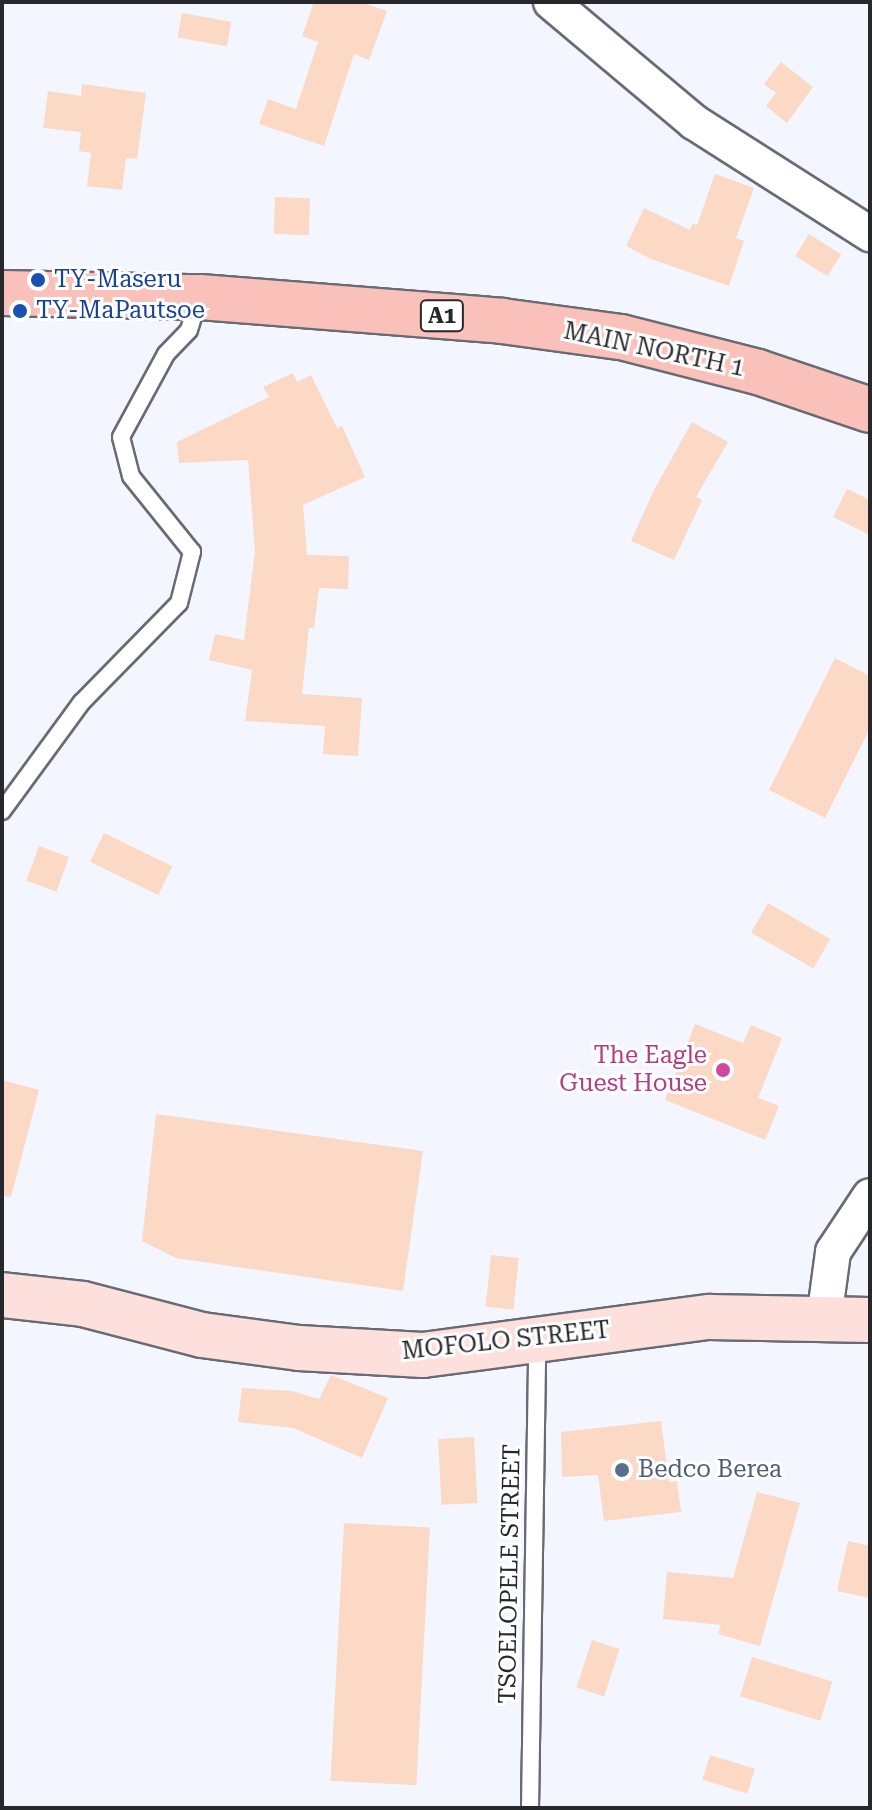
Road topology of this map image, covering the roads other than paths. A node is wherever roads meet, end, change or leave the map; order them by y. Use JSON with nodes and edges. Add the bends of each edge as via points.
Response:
{"nodes":[{"id":1,"x":551,"y":2,"type":"edge"},
{"id":2,"x":870,"y":234,"type":"edge"},
{"id":3,"x":2,"y":293,"type":"edge"},
{"id":4,"x":200,"y":297,"type":"junction"},
{"id":5,"x":870,"y":410,"type":"edge"},
{"id":6,"x":2,"y":811,"type":"edge"},
{"id":7,"x":870,"y":1196,"type":"edge"},
{"id":8,"x":2,"y":1295,"type":"edge"},
{"id":9,"x":824,"y":1319,"type":"junction"},
{"id":10,"x":870,"y":1320,"type":"edge"},
{"id":11,"x":537,"y":1340,"type":"junction"},
{"id":12,"x":530,"y":1808,"type":"edge"}],
"edges":[{"from":1,"to":2,"type":"street","via":[[694,122]]},
{"from":3,"to":4,"type":"main road","name":"MAIN NORTH 1","number":"A1"},
{"from":4,"to":5,"type":"main road","name":"MAIN NORTH 1","number":"A1","via":[[502,321],[621,337],[758,372]]},
{"from":4,"to":6,"type":"lane","via":[[189,330],[166,354],[121,437],[131,476],[192,552],[179,603],[81,703]]},
{"from":7,"to":9,"type":"street","via":[[833,1252]]},
{"from":8,"to":11,"type":"main road","name":"MOFOLO STREET","via":[[83,1304],[202,1335],[299,1348],[423,1355]]},
{"from":9,"to":10,"type":"main road","name":"MOFOLO STREET"},
{"from":9,"to":11,"type":"main road","name":"MOFOLO STREET","via":[[709,1317]]},
{"from":11,"to":12,"type":"lane","name":"TSOELOPELE STREET"}]}
